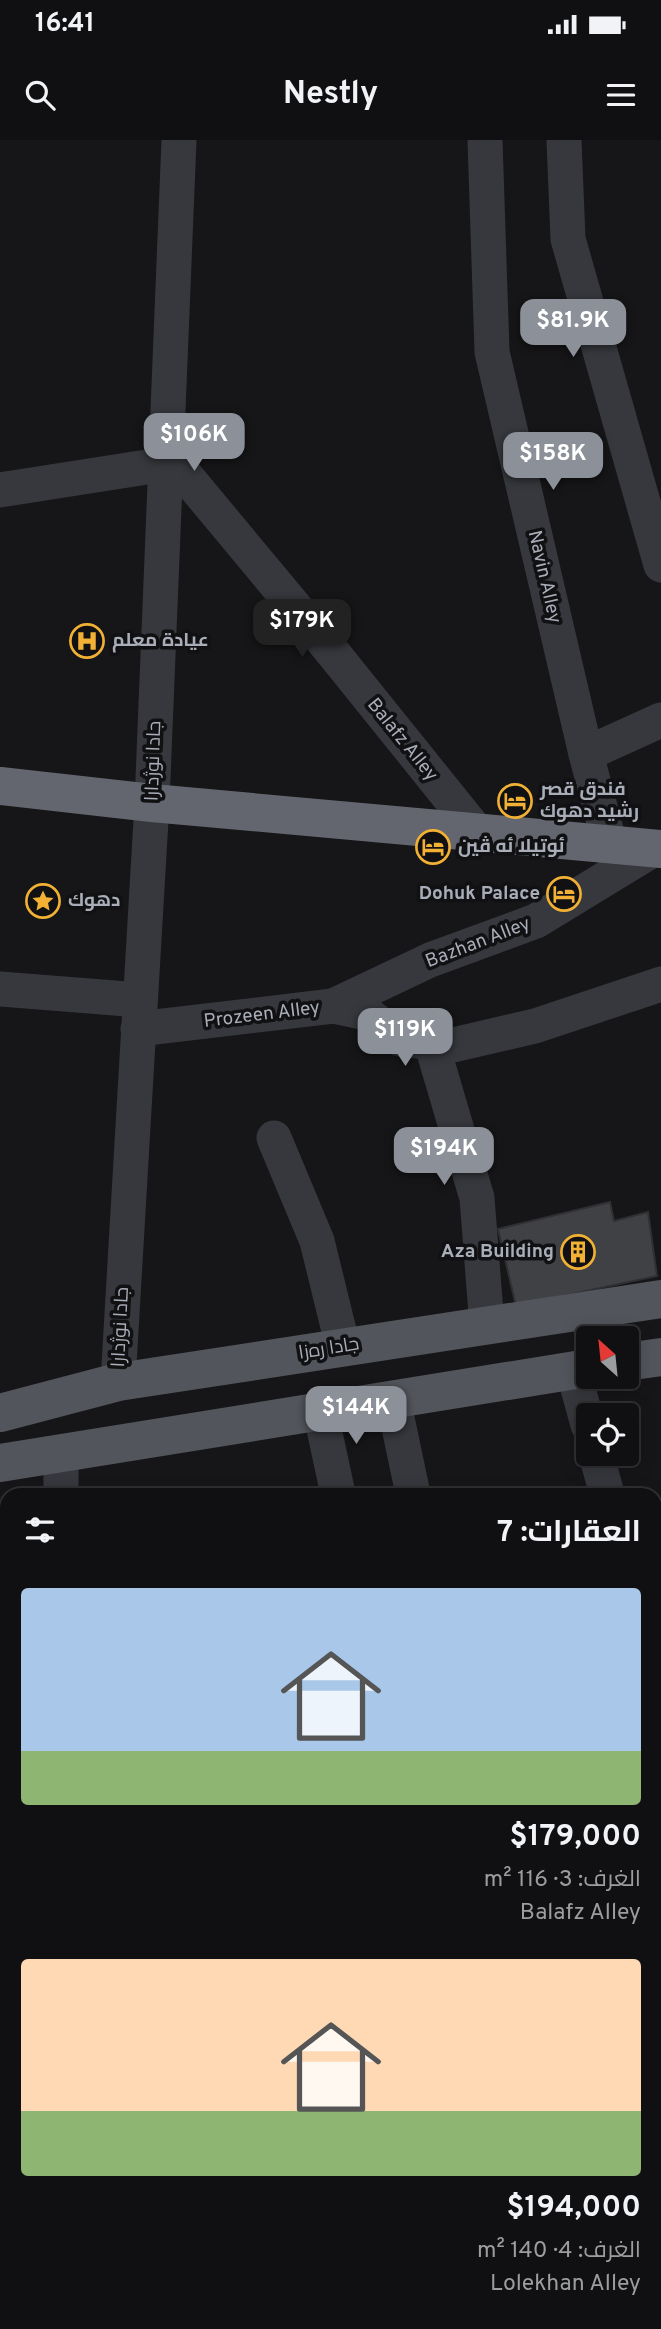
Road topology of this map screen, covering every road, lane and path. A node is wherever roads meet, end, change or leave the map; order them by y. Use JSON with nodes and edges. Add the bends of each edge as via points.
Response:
{"nodes":[{"id":1,"x":179,"y":140,"type":"edge"},
{"id":2,"x":485,"y":140,"type":"edge"},
{"id":3,"x":564,"y":140,"type":"edge"},
{"id":4,"x":166,"y":458,"type":"junction"},
{"id":5,"x":0,"y":490,"type":"edge"},
{"id":6,"x":661,"y":565,"type":"edge"},
{"id":7,"x":661,"y":720,"type":"edge"},
{"id":8,"x":586,"y":754,"type":"junction"},
{"id":9,"x":0,"y":786,"type":"edge"},
{"id":10,"x":152,"y":803,"type":"junction"},
{"id":11,"x":478,"y":833,"type":"junction"},
{"id":12,"x":610,"y":845,"type":"junction"},
{"id":13,"x":658,"y":849,"type":"edge"},
{"id":14,"x":661,"y":984,"type":"edge"},
{"id":15,"x":0,"y":989,"type":"edge"},
{"id":16,"x":333,"y":1006,"type":"junction"},
{"id":17,"x":139,"y":1014,"type":"junction"},
{"id":18,"x":431,"y":1042,"type":"junction"},
{"id":19,"x":274,"y":1138,"type":"dead end"},
{"id":20,"x":661,"y":1299,"type":"edge"},
{"id":21,"x":487,"y":1326,"type":"junction"},
{"id":22,"x":344,"y":1347,"type":"junction"},
{"id":23,"x":661,"y":1357,"type":"edge"},
{"id":24,"x":639,"y":1360,"type":"edge"},
{"id":25,"x":576,"y":1370,"type":"edge"},
{"id":26,"x":118,"y":1382,"type":"junction"},
{"id":27,"x":393,"y":1399,"type":"junction"},
{"id":28,"x":320,"y":1410,"type":"junction"},
{"id":29,"x":0,"y":1413,"type":"edge"},
{"id":30,"x":61,"y":1453,"type":"junction"},
{"id":31,"x":0,"y":1463,"type":"edge"},
{"id":32,"x":599,"y":1466,"type":"edge"},
{"id":33,"x":61,"y":1488,"type":"edge"},
{"id":34,"x":337,"y":1488,"type":"edge"},
{"id":35,"x":412,"y":1488,"type":"edge"},
{"id":36,"x":605,"y":1488,"type":"edge"}],
"edges":[{"from":1,"to":4,"type":"street","name":"جادا نوژدارا"},
{"from":2,"to":8,"type":"street","name":"Navin Alley","via":[[492,352]]},
{"from":3,"to":6,"type":"street","via":[[568,239]]},
{"from":4,"to":5,"type":"street"},
{"from":4,"to":10,"type":"street","name":"جادا نوژدارا"},
{"from":4,"to":11,"type":"street","name":"Balafz Alley","via":[[334,654]]},
{"from":7,"to":8,"type":"street"},
{"from":8,"to":12,"type":"street","name":"Navin Alley"},
{"from":9,"to":10,"type":"highway"},
{"from":10,"to":11,"type":"highway"},
{"from":10,"to":17,"type":"street","name":"جادا نوژدارا"},
{"from":11,"to":12,"type":"highway"},
{"from":12,"to":13,"type":"highway"},
{"from":13,"to":16,"type":"street","name":"Bazhan Alley","via":[[536,921],[430,960]]},
{"from":14,"to":18,"type":"street","name":"Prozeen Alley","via":[[535,1026],[453,1045]]},
{"from":15,"to":17,"type":"street","name":"Prozeen Alley"},
{"from":16,"to":17,"type":"street","name":"Prozeen Alley"},
{"from":16,"to":18,"type":"street","name":"Prozeen Alley","via":[[366,1013],[400,1039]]},
{"from":17,"to":26,"type":"street","name":"جادا نوژدارا"},
{"from":18,"to":21,"type":"street","via":[[477,1198]]},
{"from":19,"to":22,"type":"street","via":[[317,1241]]},
{"from":20,"to":21,"type":"main road","name":"جادا ره‌زا"},
{"from":21,"to":22,"type":"main road","name":"جادا ره‌زا"},
{"from":22,"to":26,"type":"main road","name":"جادا ره‌زا"},
{"from":23,"to":24,"type":"main road"},
{"from":25,"to":27,"type":"main road"},
{"from":26,"to":29,"type":"main road","name":"جادا ره‌زا"},
{"from":27,"to":28,"type":"main road"},
{"from":27,"to":35,"type":"street"},
{"from":28,"to":30,"type":"main road"},
{"from":28,"to":34,"type":"street"},
{"from":30,"to":31,"type":"main road"},
{"from":30,"to":33,"type":"street"},
{"from":32,"to":36,"type":"street"}]}
